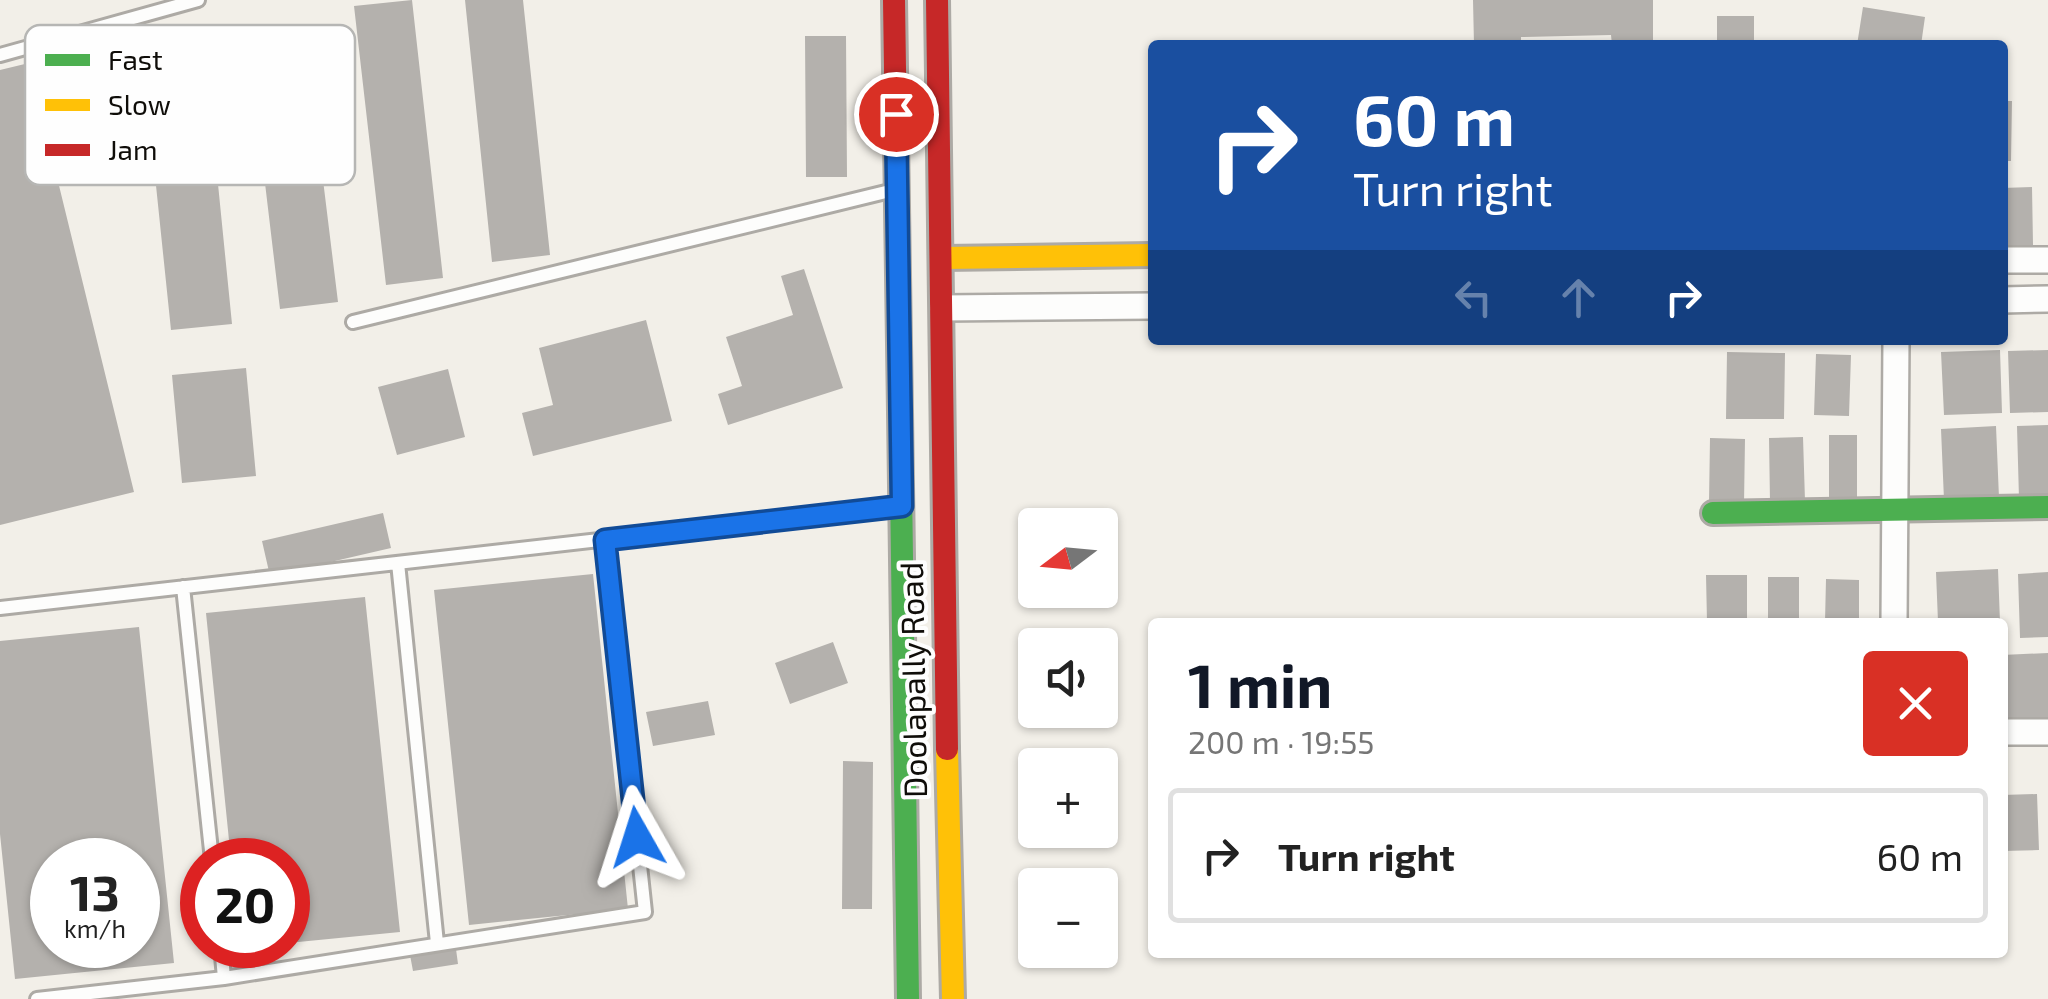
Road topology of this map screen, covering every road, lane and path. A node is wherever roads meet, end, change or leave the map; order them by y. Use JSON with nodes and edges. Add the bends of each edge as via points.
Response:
{"nodes":[{"id":1,"x":198,"y":0,"type":"edge"},
{"id":2,"x":894,"y":0,"type":"edge"},
{"id":3,"x":937,"y":0,"type":"edge"},
{"id":4,"x":108,"y":25,"type":"edge"},
{"id":5,"x":25,"y":48,"type":"edge"},
{"id":6,"x":0,"y":55,"type":"edge"},
{"id":7,"x":897,"y":190,"type":"junction"},
{"id":8,"x":1148,"y":255,"type":"edge"},
{"id":9,"x":943,"y":258,"type":"junction"},
{"id":10,"x":2008,"y":260,"type":"edge"},
{"id":11,"x":2048,"y":260,"type":"edge"},
{"id":12,"x":2048,"y":299,"type":"edge"},
{"id":13,"x":2008,"y":300,"type":"edge"},
{"id":14,"x":1148,"y":306,"type":"edge"},
{"id":15,"x":943,"y":308,"type":"junction"},
{"id":16,"x":353,"y":322,"type":"dead end"},
{"id":17,"x":1896,"y":345,"type":"edge"},
{"id":18,"x":902,"y":506,"type":"junction"},
{"id":19,"x":2048,"y":507,"type":"edge"},
{"id":20,"x":1893,"y":512,"type":"junction"},
{"id":21,"x":1714,"y":513,"type":"dead end"},
{"id":22,"x":605,"y":540,"type":"junction"},
{"id":23,"x":398,"y":562,"type":"junction"},
{"id":24,"x":184,"y":587,"type":"junction"},
{"id":25,"x":0,"y":608,"type":"edge"},
{"id":26,"x":1894,"y":618,"type":"edge"},
{"id":27,"x":946,"y":625,"type":"junction"},
{"id":28,"x":902,"y":628,"type":"junction"},
{"id":29,"x":2008,"y":732,"type":"edge"},
{"id":30,"x":2048,"y":732,"type":"edge"},
{"id":31,"x":210,"y":838,"type":"edge"},
{"id":32,"x":437,"y":942,"type":"junction"},
{"id":33,"x":223,"y":968,"type":"edge"},
{"id":34,"x":224,"y":978,"type":"junction"},
{"id":35,"x":37,"y":999,"type":"edge"},
{"id":36,"x":908,"y":999,"type":"edge"},
{"id":37,"x":953,"y":999,"type":"edge"}],
"edges":[{"from":1,"to":4,"type":"lane"},
{"from":2,"to":7,"type":"main road","name":"Doolapally Road"},
{"from":3,"to":9,"type":"main road","name":"Doolapally Road"},
{"from":5,"to":6,"type":"lane"},
{"from":7,"to":16,"type":"lane"},
{"from":7,"to":18,"type":"main road","name":"Doolapally Road"},
{"from":8,"to":9,"type":"main road"},
{"from":9,"to":15,"type":"main road","name":"Doolapally Road"},
{"from":10,"to":11,"type":"street"},
{"from":12,"to":13,"type":"street"},
{"from":14,"to":15,"type":"street"},
{"from":15,"to":27,"type":"main road","name":"Doolapally Road"},
{"from":17,"to":20,"type":"street"},
{"from":18,"to":22,"type":"lane"},
{"from":18,"to":28,"type":"main road","name":"Doolapally Road"},
{"from":19,"to":20,"type":"main road"},
{"from":20,"to":21,"type":"main road"},
{"from":20,"to":26,"type":"street"},
{"from":22,"to":23,"type":"lane"},
{"from":22,"to":32,"type":"lane","via":[[645,912]]},
{"from":23,"to":24,"type":"lane"},
{"from":23,"to":32,"type":"lane"},
{"from":24,"to":25,"type":"lane"},
{"from":24,"to":31,"type":"lane"},
{"from":27,"to":28,"type":"main road"},
{"from":27,"to":37,"type":"main road","name":"Doolapally Road"},
{"from":28,"to":36,"type":"main road","name":"Doolapally Road"},
{"from":29,"to":30,"type":"street"},
{"from":32,"to":34,"type":"lane"},
{"from":33,"to":34,"type":"lane"},
{"from":34,"to":35,"type":"lane"}]}
